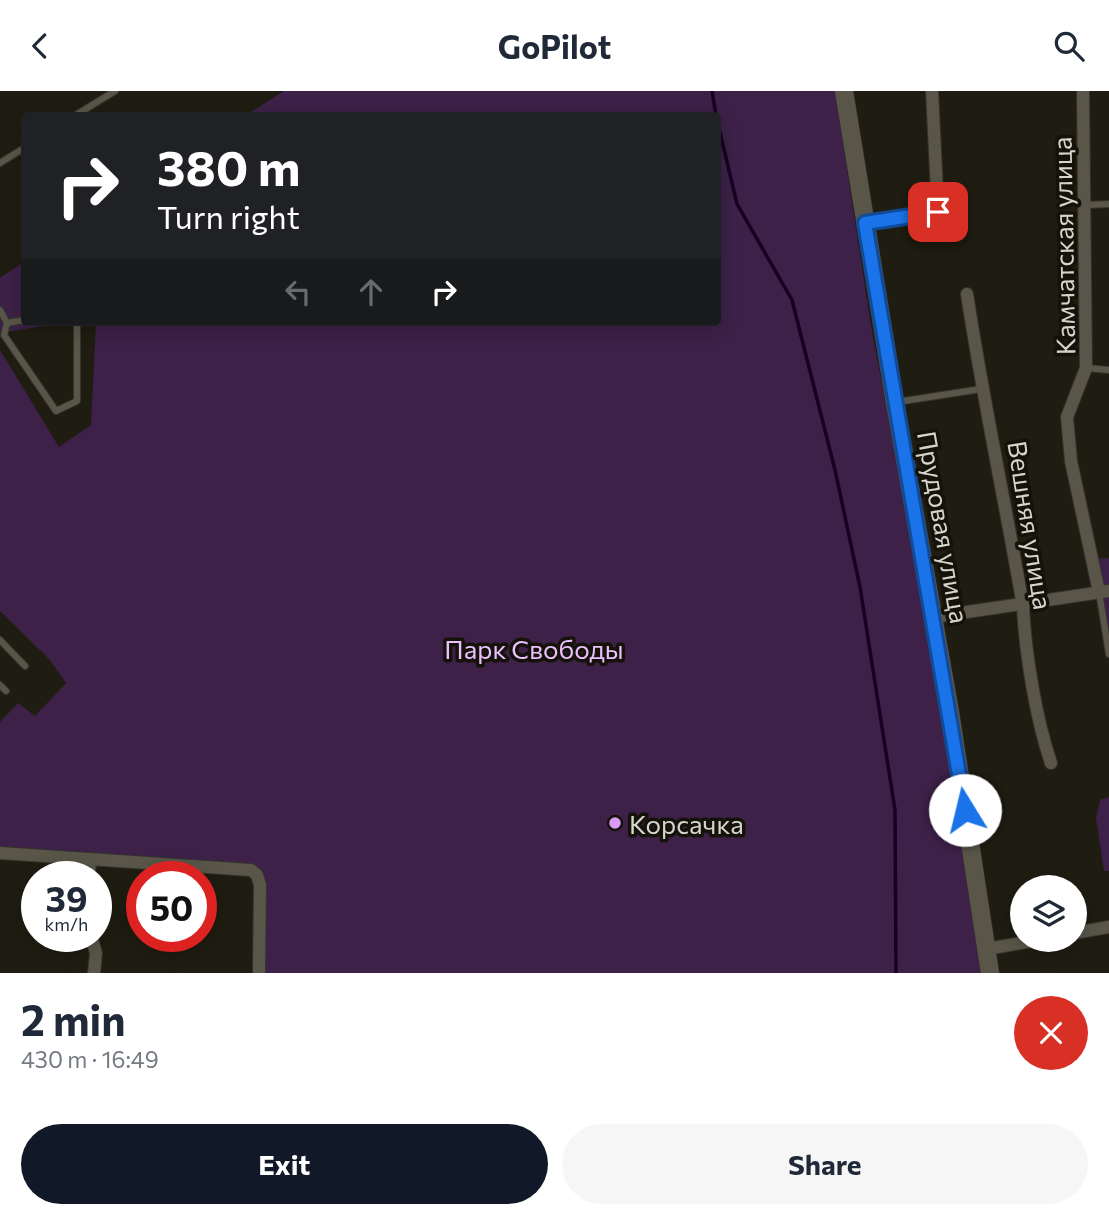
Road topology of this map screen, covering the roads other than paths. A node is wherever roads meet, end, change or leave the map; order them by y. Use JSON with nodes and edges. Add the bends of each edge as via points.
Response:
{"nodes":[{"id":1,"x":115,"y":91,"type":"edge"},
{"id":2,"x":844,"y":91,"type":"edge"},
{"id":3,"x":932,"y":91,"type":"edge"},
{"id":4,"x":1083,"y":91,"type":"edge"},
{"id":5,"x":81,"y":112,"type":"edge"},
{"id":6,"x":21,"y":150,"type":"edge"},
{"id":7,"x":0,"y":163,"type":"edge"},
{"id":8,"x":1109,"y":204,"type":"edge"},
{"id":9,"x":1086,"y":205,"type":"junction"},
{"id":10,"x":938,"y":212,"type":"junction"},
{"id":11,"x":865,"y":223,"type":"junction"},
{"id":12,"x":943,"y":228,"type":"dead end"},
{"id":13,"x":967,"y":294,"type":"dead end"},
{"id":14,"x":0,"y":310,"type":"edge"},
{"id":15,"x":21,"y":321,"type":"edge"},
{"id":16,"x":7,"y":323,"type":"junction"},
{"id":17,"x":77,"y":326,"type":"edge"},
{"id":18,"x":1086,"y":368,"type":"junction"},
{"id":19,"x":1109,"y":370,"type":"edge"},
{"id":20,"x":981,"y":389,"type":"junction"},
{"id":21,"x":895,"y":403,"type":"junction"},
{"id":22,"x":1104,"y":592,"type":"edge"},
{"id":23,"x":1023,"y":605,"type":"junction"},
{"id":24,"x":933,"y":617,"type":"junction"},
{"id":25,"x":0,"y":641,"type":"edge"},
{"id":26,"x":1109,"y":654,"type":"edge"},
{"id":27,"x":25,"y":666,"type":"dead end"},
{"id":28,"x":0,"y":685,"type":"edge"},
{"id":29,"x":6,"y":691,"type":"dead end"},
{"id":30,"x":1051,"y":763,"type":"dead end"},
{"id":31,"x":0,"y":852,"type":"edge"},
{"id":32,"x":90,"y":860,"type":"joint"},
{"id":33,"x":1109,"y":927,"type":"edge"},
{"id":34,"x":1087,"y":931,"type":"edge"},
{"id":35,"x":1010,"y":945,"type":"edge"},
{"id":36,"x":987,"y":950,"type":"junction"},
{"id":37,"x":96,"y":952,"type":"edge"},
{"id":38,"x":260,"y":972,"type":"edge"},
{"id":39,"x":94,"y":973,"type":"edge"},
{"id":40,"x":990,"y":973,"type":"edge"}],
"edges":[{"from":1,"to":5,"type":"lane"},
{"from":2,"to":11,"type":"main road","name":"Прудовая улица"},
{"from":3,"to":10,"type":"street"},
{"from":4,"to":9,"type":"street","name":"Камчатская улица"},
{"from":6,"to":7,"type":"lane"},
{"from":8,"to":9,"type":"lane"},
{"from":9,"to":18,"type":"street","name":"Камчатская улица"},
{"from":10,"to":11,"type":"street"},
{"from":10,"to":12,"type":"street"},
{"from":11,"to":21,"type":"main road","name":"Прудовая улица"},
{"from":13,"to":20,"type":"street","name":"Вешняя улица"},
{"from":14,"to":16,"type":"lane"},
{"from":15,"to":16,"type":"lane"},
{"from":16,"to":17,"type":"lane","via":[[4,335],[56,411],[77,401]]},
{"from":18,"to":19,"type":"lane"},
{"from":18,"to":22,"type":"street","name":"Камчатская улица","via":[[1067,417],[1071,461]]},
{"from":20,"to":21,"type":"lane"},
{"from":20,"to":23,"type":"street","name":"Вешняя улица"},
{"from":21,"to":24,"type":"main road","name":"Прудовая улица"},
{"from":22,"to":23,"type":"street"},
{"from":22,"to":26,"type":"lane"},
{"from":23,"to":24,"type":"street"},
{"from":23,"to":30,"type":"street","name":"Вешняя улица","via":[[1043,741]]},
{"from":24,"to":36,"type":"main road","name":"Прудовая улица"},
{"from":25,"to":27,"type":"lane"},
{"from":28,"to":29,"type":"lane"},
{"from":31,"to":32,"type":"street"},
{"from":32,"to":38,"type":"street","via":[[251,870],[260,885]]},
{"from":33,"to":34,"type":"street"},
{"from":35,"to":36,"type":"street"},
{"from":36,"to":40,"type":"main road","name":"Прудовая улица"},
{"from":37,"to":39,"type":"street"}]}
